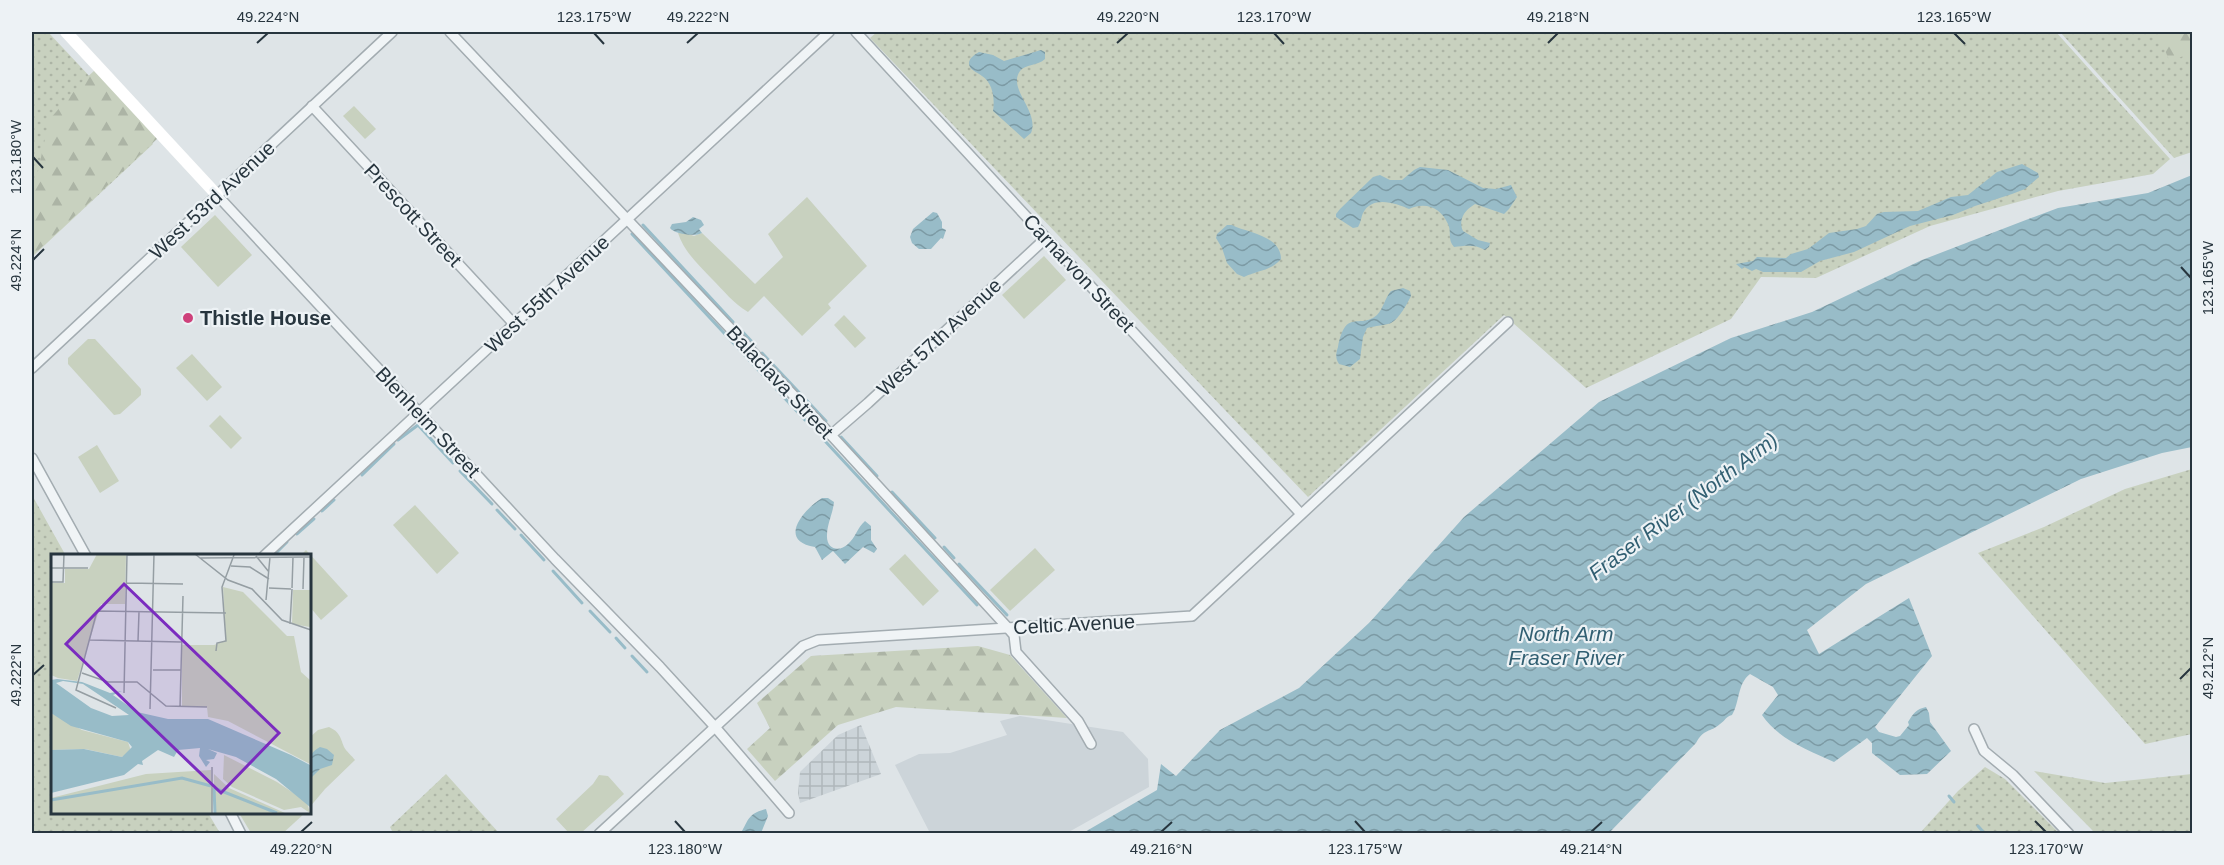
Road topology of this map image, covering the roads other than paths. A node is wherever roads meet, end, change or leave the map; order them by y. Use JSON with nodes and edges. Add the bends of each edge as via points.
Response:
{"nodes":[{"id":1,"x":66,"y":32,"type":"edge"},
{"id":2,"x":392,"y":32,"type":"edge"},
{"id":3,"x":450,"y":32,"type":"edge"},
{"id":4,"x":829,"y":32,"type":"edge"},
{"id":5,"x":856,"y":32,"type":"edge"},
{"id":6,"x":312,"y":106,"type":"junction"},
{"id":7,"x":217,"y":195,"type":"junction"},
{"id":8,"x":627,"y":219,"type":"junction"},
{"id":9,"x":1046,"y":238,"type":"junction"},
{"id":10,"x":1508,"y":322,"type":"dead end"},
{"id":11,"x":514,"y":324,"type":"junction"},
{"id":12,"x":32,"y":368,"type":"edge"},
{"id":13,"x":419,"y":412,"type":"junction"},
{"id":14,"x":831,"y":435,"type":"junction"},
{"id":15,"x":32,"y":458,"type":"edge"},
{"id":16,"x":1301,"y":514,"type":"junction"},
{"id":17,"x":85,"y":554,"type":"edge"},
{"id":18,"x":266,"y":554,"type":"edge"},
{"id":19,"x":1008,"y":628,"type":"junction"},
{"id":20,"x":715,"y":727,"type":"junction"},
{"id":21,"x":1974,"y":729,"type":"dead end"},
{"id":22,"x":1091,"y":744,"type":"dead end"},
{"id":23,"x":789,"y":813,"type":"dead end"},
{"id":24,"x":231,"y":814,"type":"edge"},
{"id":25,"x":242,"y":834,"type":"edge"},
{"id":26,"x":599,"y":834,"type":"edge"},
{"id":27,"x":2069,"y":834,"type":"edge"}],
"edges":[{"from":1,"to":7,"type":"street","name":"Blenheim Street"},
{"from":2,"to":6,"type":"street","name":"West 53rd Avenue"},
{"from":3,"to":8,"type":"street","name":"Balaclava Street"},
{"from":4,"to":8,"type":"street","name":"West 55th Avenue"},
{"from":5,"to":9,"type":"street","name":"Carnarvon Street"},
{"from":6,"to":7,"type":"street","name":"West 53rd Avenue"},
{"from":6,"to":11,"type":"street","name":"Prescott Street"},
{"from":7,"to":12,"type":"street","name":"West 53rd Avenue"},
{"from":7,"to":13,"type":"street","name":"Blenheim Street"},
{"from":8,"to":11,"type":"street","name":"West 55th Avenue"},
{"from":8,"to":14,"type":"street","name":"Balaclava Street"},
{"from":9,"to":14,"type":"street","name":"West 57th Avenue"},
{"from":9,"to":16,"type":"street","name":"Carnarvon Street"},
{"from":10,"to":16,"type":"street","name":"Celtic Avenue"},
{"from":11,"to":13,"type":"street","name":"West 55th Avenue"},
{"from":13,"to":18,"type":"street","name":"West 55th Avenue"},
{"from":13,"to":20,"type":"street","name":"Blenheim Street"},
{"from":14,"to":19,"type":"street","name":"Balaclava Street"},
{"from":15,"to":17,"type":"street"},
{"from":16,"to":19,"type":"street","name":"Celtic Avenue","via":[[1192,616]]},
{"from":19,"to":20,"type":"street","name":"Celtic Avenue","via":[[818,640],[803,646]]},
{"from":19,"to":22,"type":"street","name":"Balaclava Street","via":[[1014,635],[1016,652],[1078,721]]},
{"from":20,"to":23,"type":"street","name":"Blenheim Street"},
{"from":20,"to":26,"type":"street","name":"Celtic Avenue"},
{"from":21,"to":27,"type":"street","via":[[1983,751],[2013,775]]},
{"from":24,"to":25,"type":"street"}]}
